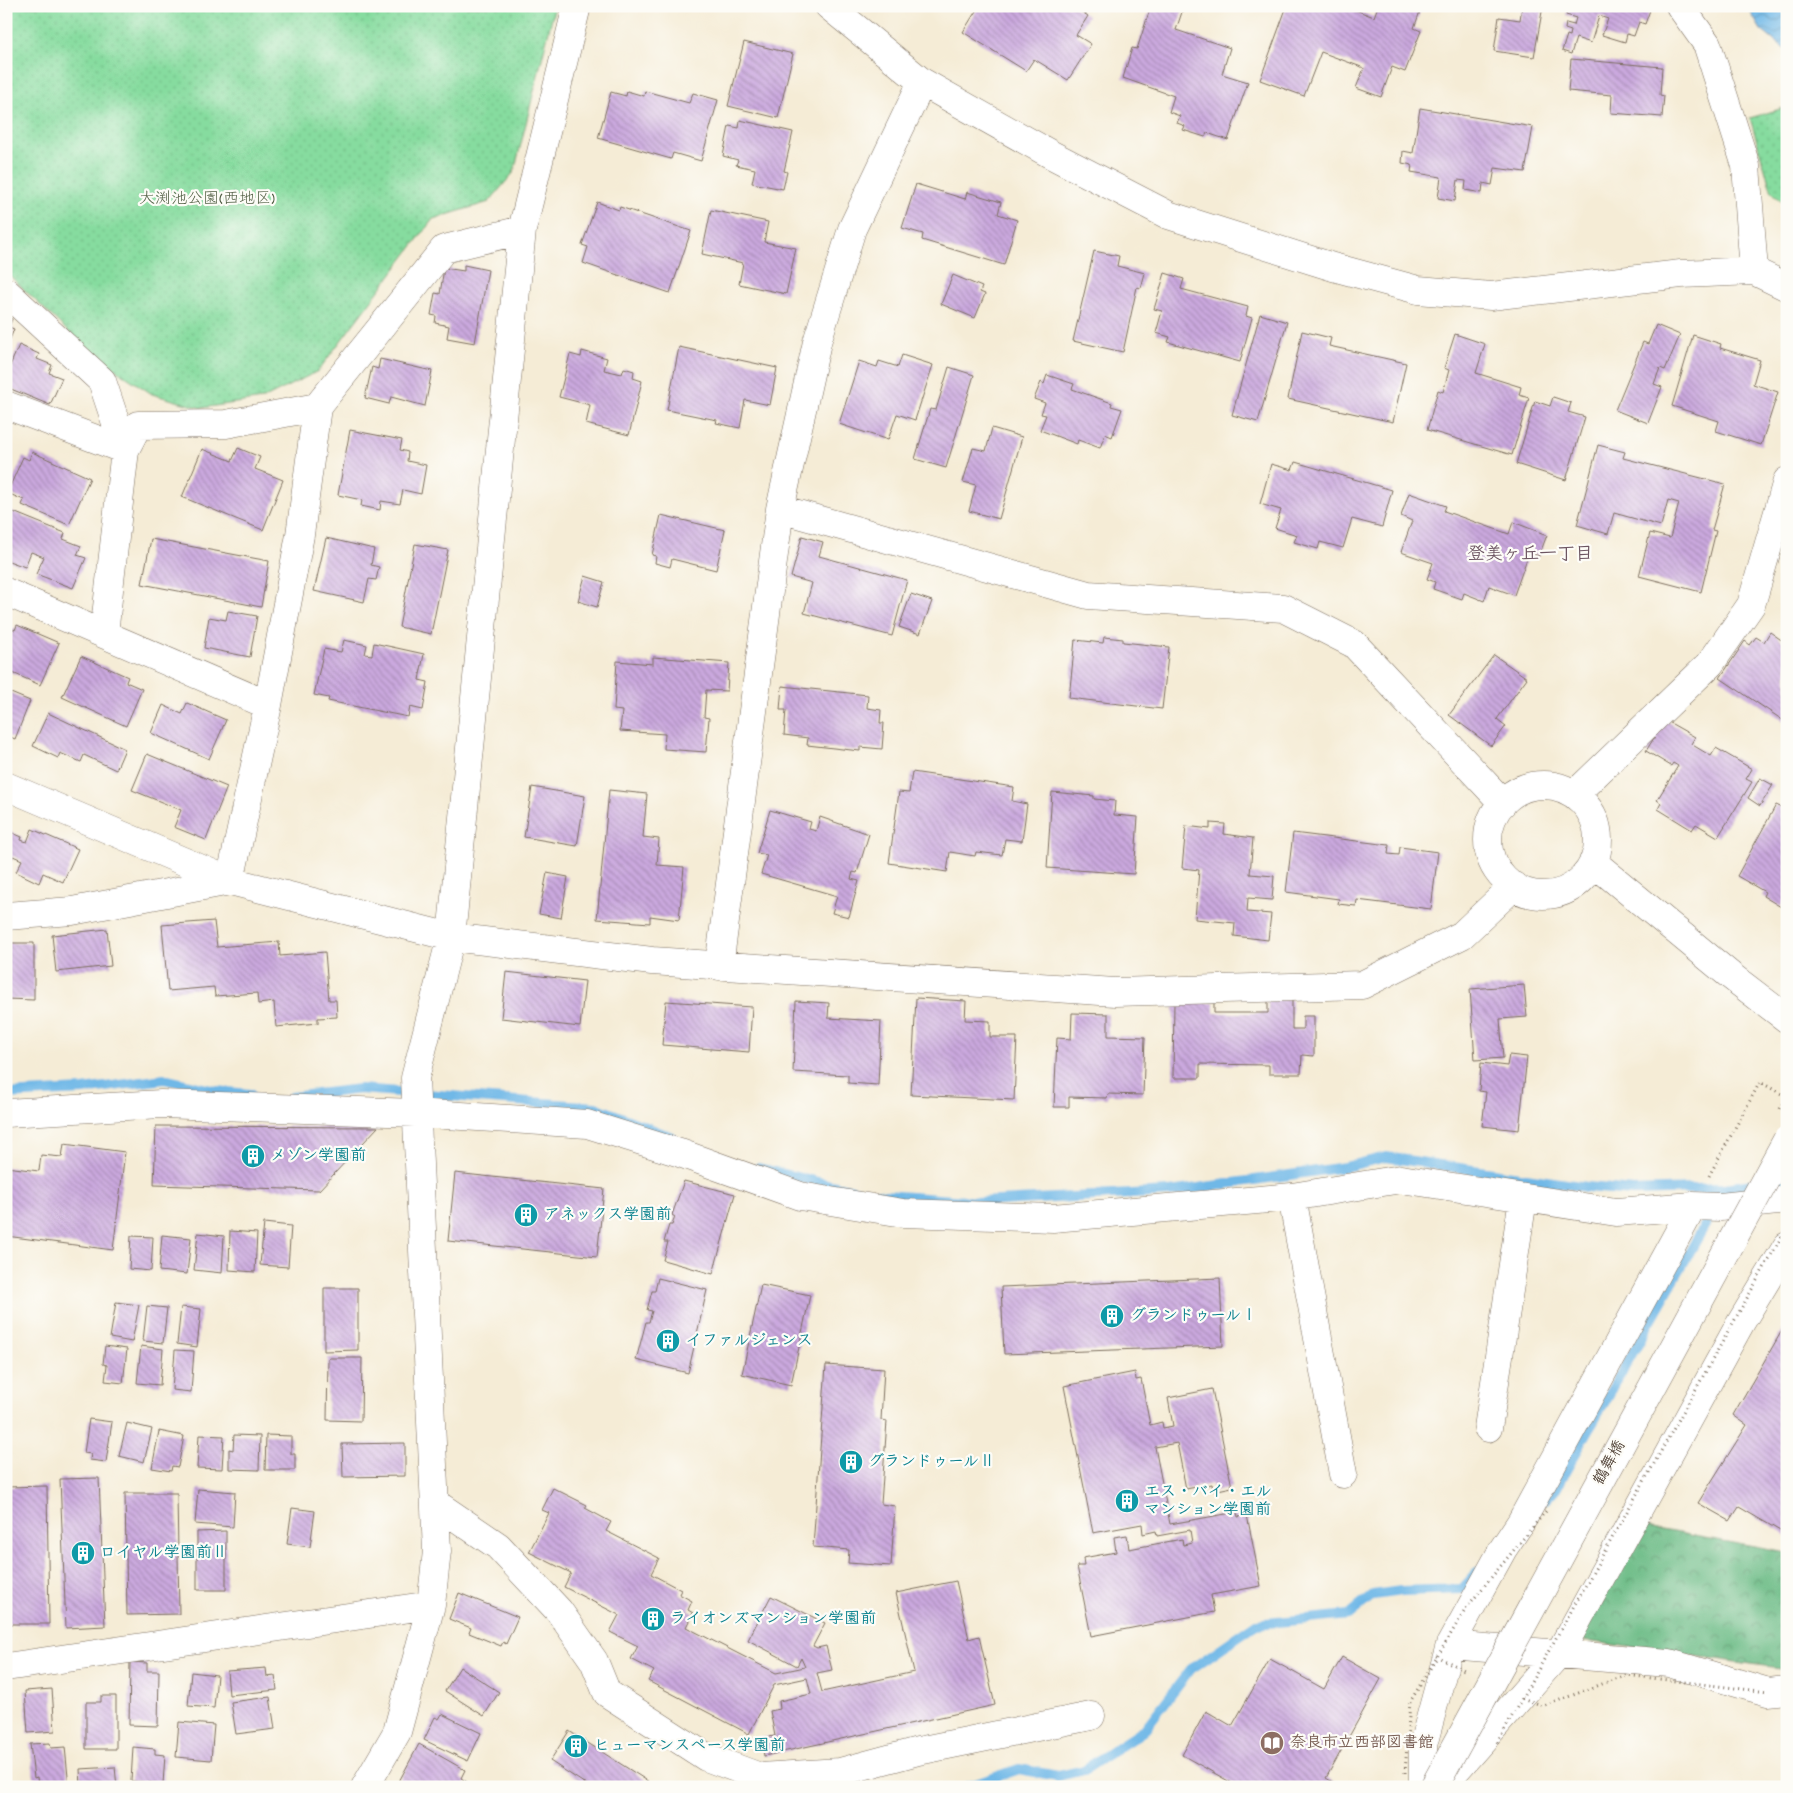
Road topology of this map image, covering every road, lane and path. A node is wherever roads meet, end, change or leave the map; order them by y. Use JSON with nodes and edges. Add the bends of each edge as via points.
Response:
{"nodes":[{"id":1,"x":577,"y":6,"type":"edge"},
{"id":2,"x":830,"y":6,"type":"edge"},
{"id":3,"x":1680,"y":6,"type":"edge"},
{"id":4,"x":922,"y":82,"type":"junction"},
{"id":5,"x":522,"y":230,"type":"junction"},
{"id":6,"x":1754,"y":271,"type":"junction"},
{"id":7,"x":1787,"y":287,"type":"edge"},
{"id":8,"x":6,"y":292,"type":"edge"},
{"id":9,"x":6,"y":405,"type":"edge"},
{"id":10,"x":317,"y":407,"type":"junction"},
{"id":11,"x":125,"y":450,"type":"junction"},
{"id":12,"x":1787,"y":481,"type":"edge"},
{"id":13,"x":780,"y":509,"type":"junction"},
{"id":14,"x":6,"y":592,"type":"edge"},
{"id":15,"x":104,"y":634,"type":"junction"},
{"id":16,"x":268,"y":705,"type":"junction"},
{"id":17,"x":6,"y":786,"type":"edge"},
{"id":18,"x":1575,"y":794,"type":"junction"},
{"id":19,"x":1503,"y":803,"type":"junction"},
{"id":20,"x":1593,"y":862,"type":"junction"},
{"id":21,"x":230,"y":881,"type":"junction"},
{"id":22,"x":1514,"y":886,"type":"junction"},
{"id":23,"x":6,"y":916,"type":"edge"},
{"id":24,"x":451,"y":937,"type":"junction"},
{"id":25,"x":719,"y":966,"type":"junction"},
{"id":26,"x":1787,"y":1019,"type":"edge"},
{"id":27,"x":1787,"y":1097,"type":"edge"},
{"id":28,"x":415,"y":1110,"type":"junction"},
{"id":29,"x":6,"y":1113,"type":"edge"},
{"id":30,"x":1787,"y":1140,"type":"edge"},
{"id":31,"x":1292,"y":1197,"type":"junction"},
{"id":32,"x":1523,"y":1200,"type":"junction"},
{"id":33,"x":1787,"y":1200,"type":"edge"},
{"id":34,"x":1707,"y":1207,"type":"junction"},
{"id":35,"x":1787,"y":1227,"type":"edge"},
{"id":36,"x":1787,"y":1246,"type":"edge"},
{"id":37,"x":1488,"y":1428,"type":"dead end"},
{"id":38,"x":1342,"y":1474,"type":"dead end"},
{"id":39,"x":435,"y":1503,"type":"junction"},
{"id":40,"x":1552,"y":1504,"type":"dead end"},
{"id":41,"x":431,"y":1605,"type":"junction"},
{"id":42,"x":1443,"y":1650,"type":"junction"},
{"id":43,"x":1560,"y":1652,"type":"junction"},
{"id":44,"x":6,"y":1667,"type":"edge"},
{"id":45,"x":1471,"y":1673,"type":"dead end"},
{"id":46,"x":1777,"y":1691,"type":"edge"},
{"id":47,"x":1514,"y":1694,"type":"dead end"},
{"id":48,"x":1523,"y":1698,"type":"junction"},
{"id":49,"x":1091,"y":1716,"type":"dead end"},
{"id":50,"x":1494,"y":1746,"type":"dead end"},
{"id":51,"x":1414,"y":1782,"type":"edge"},
{"id":52,"x":365,"y":1787,"type":"edge"},
{"id":53,"x":1434,"y":1787,"type":"edge"},
{"id":54,"x":1441,"y":1787,"type":"edge"}],
"edges":[{"from":1,"to":5,"type":"street"},
{"from":2,"to":4,"type":"street"},
{"from":3,"to":6,"type":"street","via":[[1708,44],[1746,166]]},
{"from":4,"to":6,"type":"street","via":[[1168,215],[1418,290],[1491,296],[1681,274]]},
{"from":4,"to":13,"type":"street","via":[[852,229],[816,342]]},
{"from":5,"to":10,"type":"street","via":[[444,249]]},
{"from":5,"to":24,"type":"street"},
{"from":6,"to":7,"type":"street"},
{"from":8,"to":11,"type":"street","via":[[102,381]]},
{"from":9,"to":11,"type":"street"},
{"from":10,"to":11,"type":"street","via":[[226,424],[138,425]]},
{"from":10,"to":16,"type":"street","via":[[300,535]]},
{"from":11,"to":15,"type":"street"},
{"from":12,"to":18,"type":"street","via":[[1751,605],[1710,664]]},
{"from":13,"to":19,"type":"street","via":[[1088,595],[1283,608],[1354,644]]},
{"from":13,"to":25,"type":"street"},
{"from":14,"to":15,"type":"street"},
{"from":15,"to":16,"type":"street"},
{"from":16,"to":21,"type":"street"},
{"from":17,"to":21,"type":"street"},
{"from":18,"to":19,"type":"street","via":[[1552,785],[1528,786],[1510,795]]},
{"from":18,"to":20,"type":"street","via":[[1589,808],[1599,832],[1598,852]]},
{"from":19,"to":22,"type":"street","via":[[1489,827],[1488,846],[1494,864],[1505,880]]},
{"from":20,"to":22,"type":"street","via":[[1590,871],[1576,885],[1559,893],[1540,895]]},
{"from":20,"to":26,"type":"street"},
{"from":21,"to":23,"type":"street","via":[[72,911]]},
{"from":21,"to":24,"type":"street"},
{"from":22,"to":25,"type":"street","via":[[1462,935],[1362,984],[1115,992]]},
{"from":24,"to":25,"type":"street"},
{"from":24,"to":28,"type":"street","via":[[415,1078]]},
{"from":27,"to":34,"type":"path","via":[[1760,1082]]},
{"from":28,"to":29,"type":"street","via":[[161,1104]]},
{"from":28,"to":31,"type":"street","via":[[587,1124],[800,1196],[903,1213],[1053,1218]]},
{"from":28,"to":39,"type":"street"},
{"from":30,"to":53,"type":"street","name":"鶴舞橋","bridge":true},
{"from":31,"to":32,"type":"street","via":[[1401,1179]]},
{"from":31,"to":38,"type":"street"},
{"from":32,"to":34,"type":"street","via":[[1616,1212]]},
{"from":32,"to":37,"type":"street"},
{"from":33,"to":34,"type":"street"},
{"from":34,"to":42,"type":"street"},
{"from":35,"to":48,"type":"path","bridge":true},
{"from":36,"to":43,"type":"street","via":[[1740,1324]]},
{"from":39,"to":41,"type":"street","via":[[437,1551]]},
{"from":39,"to":49,"type":"street","via":[[498,1546],[558,1611],[594,1661],[607,1693],[706,1757],[760,1777],[840,1772],[918,1751]]},
{"from":40,"to":42,"type":"path","bridge":true,"via":[[1467,1607]]},
{"from":41,"to":44,"type":"street"},
{"from":41,"to":52,"type":"street","via":[[397,1732]]},
{"from":42,"to":43,"type":"street"},
{"from":42,"to":45,"type":"path","bridge":true},
{"from":42,"to":51,"type":"street"},
{"from":42,"to":51,"type":"path","bridge":true,"via":[[1410,1702]]},
{"from":43,"to":46,"type":"street","via":[[1669,1663]]},
{"from":43,"to":54,"type":"street"},
{"from":46,"to":48,"type":"path","bridge":true,"via":[[1626,1675],[1544,1706]]},
{"from":47,"to":48,"type":"path"},
{"from":48,"to":50,"type":"path","bridge":true}]}
